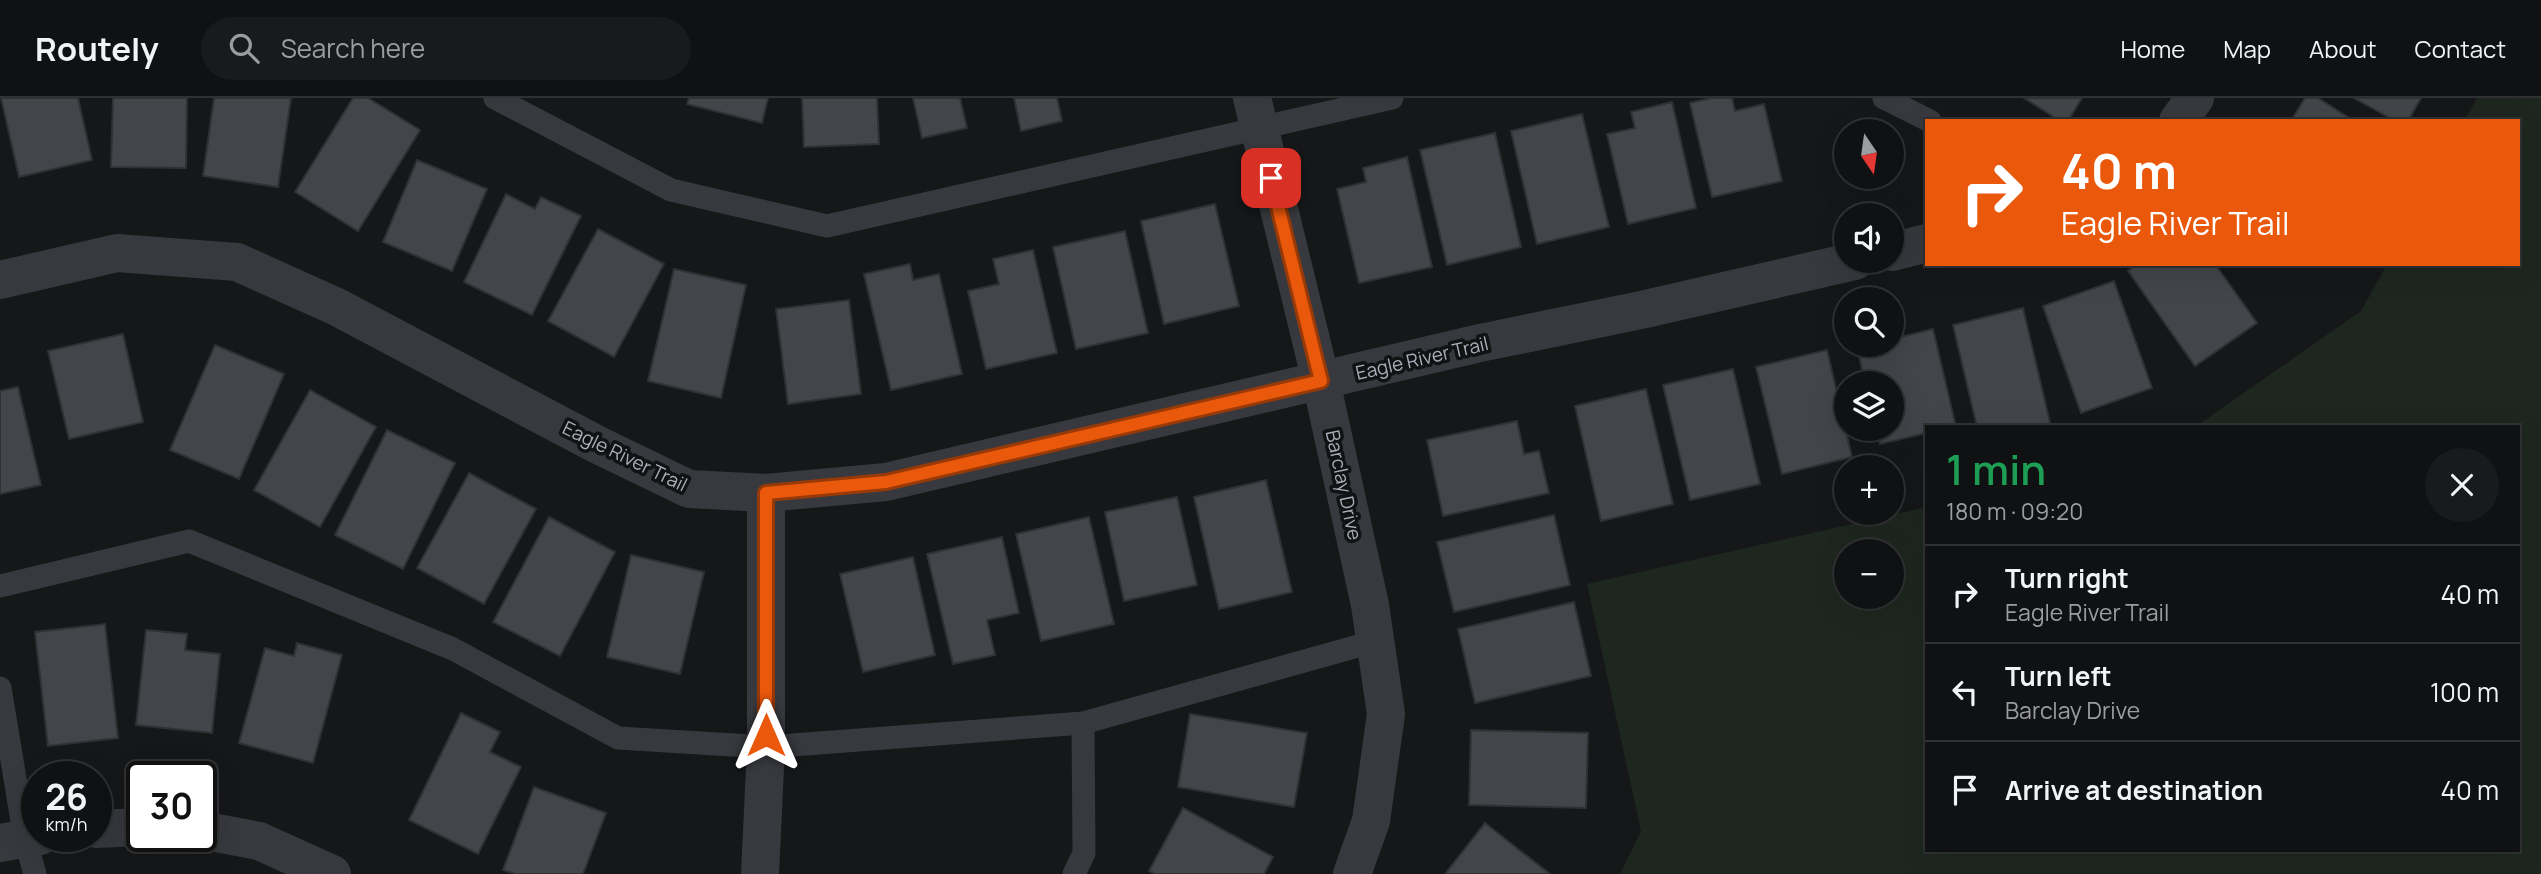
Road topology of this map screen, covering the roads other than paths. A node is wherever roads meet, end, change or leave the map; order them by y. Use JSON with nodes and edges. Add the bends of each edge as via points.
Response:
{"nodes":[{"id":1,"x":495,"y":98,"type":"edge"},
{"id":2,"x":1392,"y":98,"type":"edge"},
{"id":3,"x":1884,"y":98,"type":"edge"},
{"id":4,"x":2195,"y":98,"type":"edge"},
{"id":5,"x":1256,"y":113,"type":"edge"},
{"id":6,"x":1926,"y":119,"type":"edge"},
{"id":7,"x":2179,"y":119,"type":"edge"},
{"id":8,"x":1925,"y":244,"type":"edge"},
{"id":9,"x":1904,"y":249,"type":"edge"},
{"id":10,"x":1834,"y":266,"type":"edge"},
{"id":11,"x":0,"y":280,"type":"edge"},
{"id":12,"x":1321,"y":381,"type":"junction"},
{"id":13,"x":766,"y":493,"type":"junction"},
{"id":14,"x":0,"y":586,"type":"edge"},
{"id":15,"x":1376,"y":641,"type":"junction"},
{"id":16,"x":0,"y":688,"type":"edge"},
{"id":17,"x":1083,"y":723,"type":"junction"},
{"id":18,"x":766,"y":747,"type":"junction"},
{"id":19,"x":21,"y":822,"type":"edge"},
{"id":20,"x":217,"y":833,"type":"edge"},
{"id":21,"x":332,"y":874,"type":"edge"},
{"id":22,"x":760,"y":874,"type":"edge"},
{"id":23,"x":1074,"y":874,"type":"edge"},
{"id":24,"x":1352,"y":874,"type":"edge"}],
"edges":[{"from":1,"to":5,"type":"lane","via":[[671,190],[827,226]]},
{"from":2,"to":5,"type":"lane"},
{"from":3,"to":6,"type":"lane"},
{"from":4,"to":7,"type":"street"},
{"from":5,"to":12,"type":"street","name":"Barclay Drive"},
{"from":8,"to":9,"type":"street"},
{"from":10,"to":12,"type":"street","name":"Eagle River Trail"},
{"from":11,"to":13,"type":"street","name":"Eagle River Trail","via":[[117,253],[237,262],[337,306],[689,489]]},
{"from":12,"to":13,"type":"street","name":"Eagle River Trail","via":[[886,482]]},
{"from":12,"to":15,"type":"street","name":"Barclay Drive"},
{"from":13,"to":18,"type":"street"},
{"from":14,"to":18,"type":"lane","via":[[189,541],[453,649],[618,738]]},
{"from":15,"to":17,"type":"lane"},
{"from":15,"to":24,"type":"street","name":"Barclay Drive","via":[[1386,715],[1371,821]]},
{"from":16,"to":19,"type":"lane"},
{"from":17,"to":18,"type":"lane"},
{"from":17,"to":23,"type":"lane","via":[[1084,853]]},
{"from":18,"to":22,"type":"street"},
{"from":20,"to":21,"type":"street","via":[[259,841]]}]}
